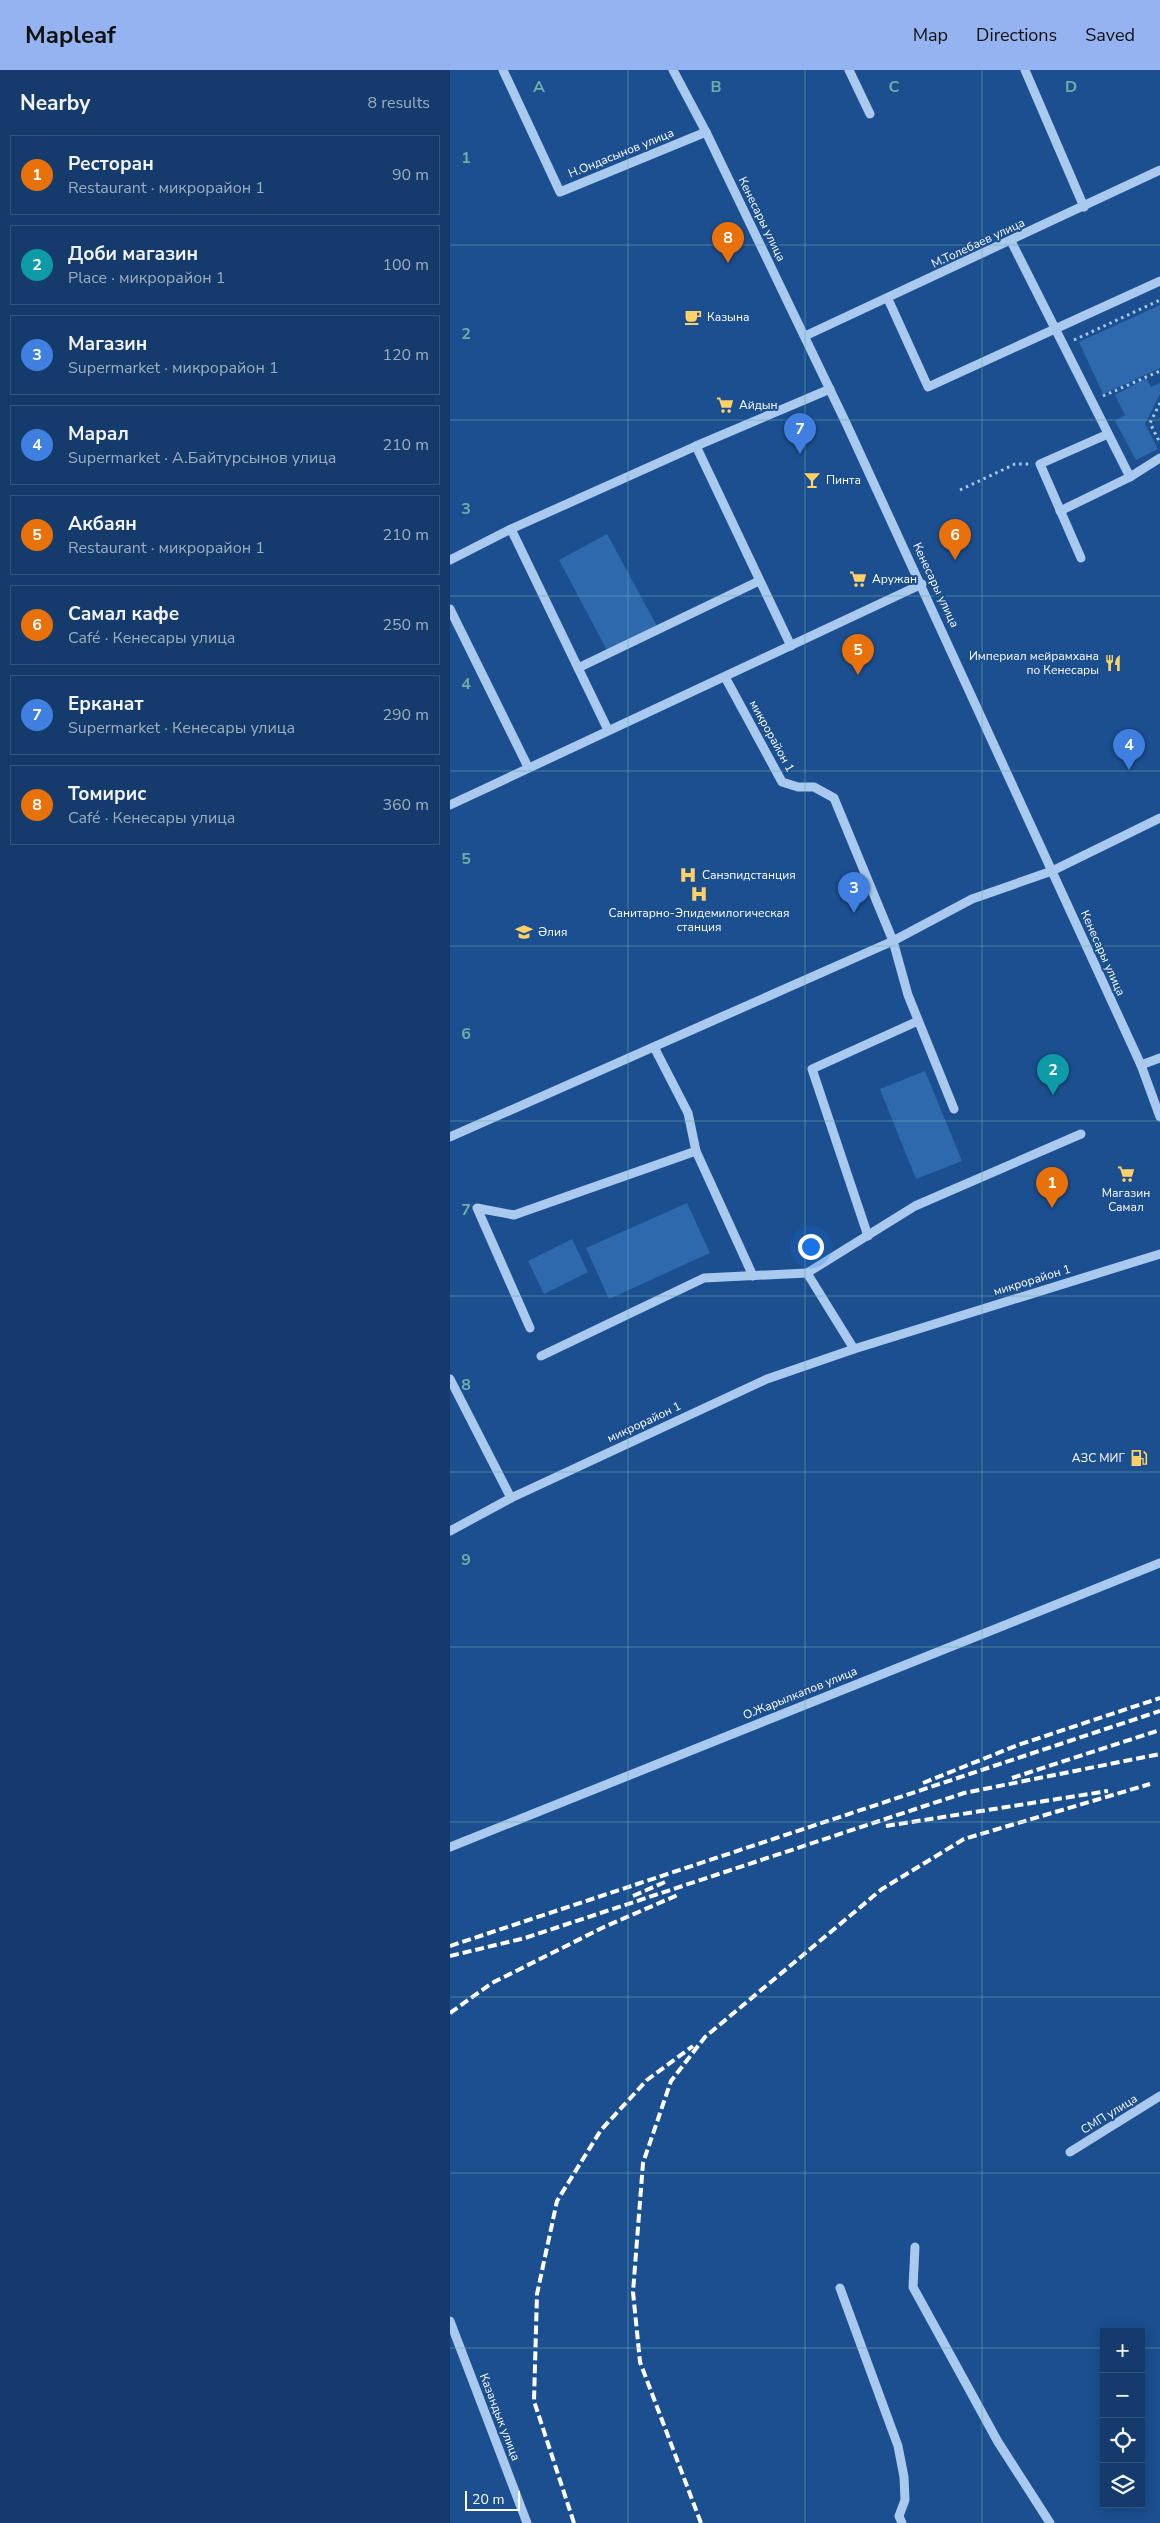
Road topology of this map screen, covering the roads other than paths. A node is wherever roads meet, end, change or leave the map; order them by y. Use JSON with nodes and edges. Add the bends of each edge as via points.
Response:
{"nodes":[{"id":1,"x":503,"y":70,"type":"edge"},
{"id":2,"x":674,"y":70,"type":"edge"},
{"id":3,"x":849,"y":70,"type":"edge"},
{"id":4,"x":1025,"y":70,"type":"edge"},
{"id":5,"x":870,"y":114,"type":"dead end"},
{"id":6,"x":706,"y":132,"type":"junction"},
{"id":7,"x":1159,"y":174,"type":"edge"},
{"id":8,"x":1084,"y":207,"type":"junction"},
{"id":9,"x":1011,"y":241,"type":"junction"},
{"id":10,"x":1160,"y":281,"type":"edge"},
{"id":11,"x":888,"y":299,"type":"junction"},
{"id":12,"x":1055,"y":329,"type":"junction"},
{"id":13,"x":806,"y":336,"type":"junction"},
{"id":14,"x":830,"y":389,"type":"junction"},
{"id":15,"x":1108,"y":434,"type":"junction"},
{"id":16,"x":696,"y":446,"type":"junction"},
{"id":17,"x":1160,"y":458,"type":"edge"},
{"id":18,"x":1130,"y":477,"type":"junction"},
{"id":19,"x":1060,"y":511,"type":"junction"},
{"id":20,"x":511,"y":528,"type":"junction"},
{"id":21,"x":1081,"y":558,"type":"dead end"},
{"id":22,"x":450,"y":560,"type":"edge"},
{"id":23,"x":759,"y":581,"type":"junction"},
{"id":24,"x":922,"y":584,"type":"junction"},
{"id":25,"x":450,"y":609,"type":"edge"},
{"id":26,"x":791,"y":646,"type":"junction"},
{"id":27,"x":578,"y":668,"type":"junction"},
{"id":28,"x":725,"y":677,"type":"junction"},
{"id":29,"x":608,"y":730,"type":"junction"},
{"id":30,"x":528,"y":767,"type":"junction"},
{"id":31,"x":450,"y":805,"type":"edge"},
{"id":32,"x":1160,"y":818,"type":"edge"},
{"id":33,"x":1052,"y":871,"type":"junction"},
{"id":34,"x":893,"y":941,"type":"junction"},
{"id":35,"x":918,"y":1021,"type":"junction"},
{"id":36,"x":654,"y":1047,"type":"junction"},
{"id":37,"x":1160,"y":1058,"type":"edge"},
{"id":38,"x":1140,"y":1065,"type":"junction"},
{"id":39,"x":954,"y":1109,"type":"dead end"},
{"id":40,"x":1160,"y":1117,"type":"edge"},
{"id":41,"x":1081,"y":1134,"type":"dead end"},
{"id":42,"x":450,"y":1137,"type":"edge"},
{"id":43,"x":696,"y":1151,"type":"junction"},
{"id":44,"x":868,"y":1236,"type":"junction"},
{"id":45,"x":1160,"y":1254,"type":"edge"},
{"id":46,"x":807,"y":1273,"type":"junction"},
{"id":47,"x":753,"y":1276,"type":"junction"},
{"id":48,"x":530,"y":1328,"type":"dead end"},
{"id":49,"x":854,"y":1349,"type":"junction"},
{"id":50,"x":541,"y":1356,"type":"dead end"},
{"id":51,"x":450,"y":1379,"type":"edge"},
{"id":52,"x":511,"y":1498,"type":"junction"},
{"id":53,"x":450,"y":1531,"type":"edge"},
{"id":54,"x":1160,"y":1563,"type":"edge"},
{"id":55,"x":450,"y":1847,"type":"edge"},
{"id":56,"x":1160,"y":2096,"type":"edge"},
{"id":57,"x":1070,"y":2152,"type":"dead end"},
{"id":58,"x":915,"y":2247,"type":"dead end"},
{"id":59,"x":840,"y":2288,"type":"dead end"},
{"id":60,"x":450,"y":2321,"type":"edge"},
{"id":61,"x":527,"y":2523,"type":"edge"},
{"id":62,"x":902,"y":2523,"type":"edge"},
{"id":63,"x":1050,"y":2523,"type":"edge"}],
"edges":[{"from":1,"to":6,"type":"street","name":"Н.Ондасынов улица","via":[[560,192]]},
{"from":2,"to":6,"type":"street","name":"Кенесары улица"},
{"from":3,"to":5,"type":"street"},
{"from":4,"to":8,"type":"street"},
{"from":6,"to":13,"type":"street","name":"Кенесары улица"},
{"from":7,"to":8,"type":"street","name":"М.Толебаев улица"},
{"from":8,"to":9,"type":"street","name":"М.Толебаев улица"},
{"from":9,"to":11,"type":"street","name":"М.Толебаев улица"},
{"from":9,"to":12,"type":"street"},
{"from":10,"to":12,"type":"street"},
{"from":11,"to":12,"type":"street","via":[[928,387]]},
{"from":11,"to":13,"type":"street","name":"М.Толебаев улица"},
{"from":12,"to":15,"type":"street"},
{"from":13,"to":14,"type":"street","name":"Кенесары улица"},
{"from":14,"to":16,"type":"street"},
{"from":14,"to":24,"type":"street","name":"Кенесары улица"},
{"from":15,"to":18,"type":"street"},
{"from":15,"to":19,"type":"street","via":[[1040,464]]},
{"from":16,"to":20,"type":"street"},
{"from":16,"to":23,"type":"street"},
{"from":17,"to":18,"type":"street"},
{"from":18,"to":19,"type":"street"},
{"from":19,"to":21,"type":"street"},
{"from":20,"to":22,"type":"street"},
{"from":20,"to":27,"type":"street"},
{"from":23,"to":26,"type":"street"},
{"from":23,"to":27,"type":"street"},
{"from":24,"to":26,"type":"street"},
{"from":24,"to":33,"type":"street","name":"Кенесары улица"},
{"from":25,"to":30,"type":"street"},
{"from":26,"to":28,"type":"street"},
{"from":27,"to":29,"type":"street"},
{"from":28,"to":29,"type":"street"},
{"from":28,"to":34,"type":"street","name":"микрорайон 1","via":[[782,782],[814,787],[834,798]]},
{"from":29,"to":30,"type":"street"},
{"from":30,"to":31,"type":"street"},
{"from":32,"to":33,"type":"street"},
{"from":33,"to":34,"type":"street","via":[[972,899]]},
{"from":33,"to":38,"type":"street","name":"Кенесары улица"},
{"from":34,"to":35,"type":"street","name":"микрорайон 1"},
{"from":34,"to":36,"type":"street"},
{"from":35,"to":39,"type":"street","name":"микрорайон 1"},
{"from":35,"to":44,"type":"street","via":[[812,1069]]},
{"from":36,"to":42,"type":"street"},
{"from":36,"to":43,"type":"street","via":[[688,1113]]},
{"from":37,"to":38,"type":"street"},
{"from":38,"to":40,"type":"street","name":"Кенесары улица"},
{"from":41,"to":44,"type":"street","via":[[915,1206]]},
{"from":43,"to":47,"type":"street"},
{"from":43,"to":48,"type":"street","via":[[514,1215],[478,1208]]},
{"from":44,"to":46,"type":"street"},
{"from":45,"to":49,"type":"street","name":"микрорайон 1"},
{"from":46,"to":47,"type":"street"},
{"from":46,"to":49,"type":"street"},
{"from":47,"to":50,"type":"street","via":[[704,1278]]},
{"from":49,"to":52,"type":"street","name":"микрорайон 1","via":[[767,1379]]},
{"from":51,"to":52,"type":"street"},
{"from":52,"to":53,"type":"street","name":"микрорайон 1"},
{"from":54,"to":55,"type":"street","name":"О.Жарылкапов улица"},
{"from":56,"to":57,"type":"street","name":"СМП улица"},
{"from":58,"to":63,"type":"street","via":[[913,2287],[998,2442]]},
{"from":59,"to":62,"type":"street","via":[[898,2446],[904,2477],[905,2500],[899,2516]]},
{"from":60,"to":61,"type":"street","name":"Казандык улица"}]}
